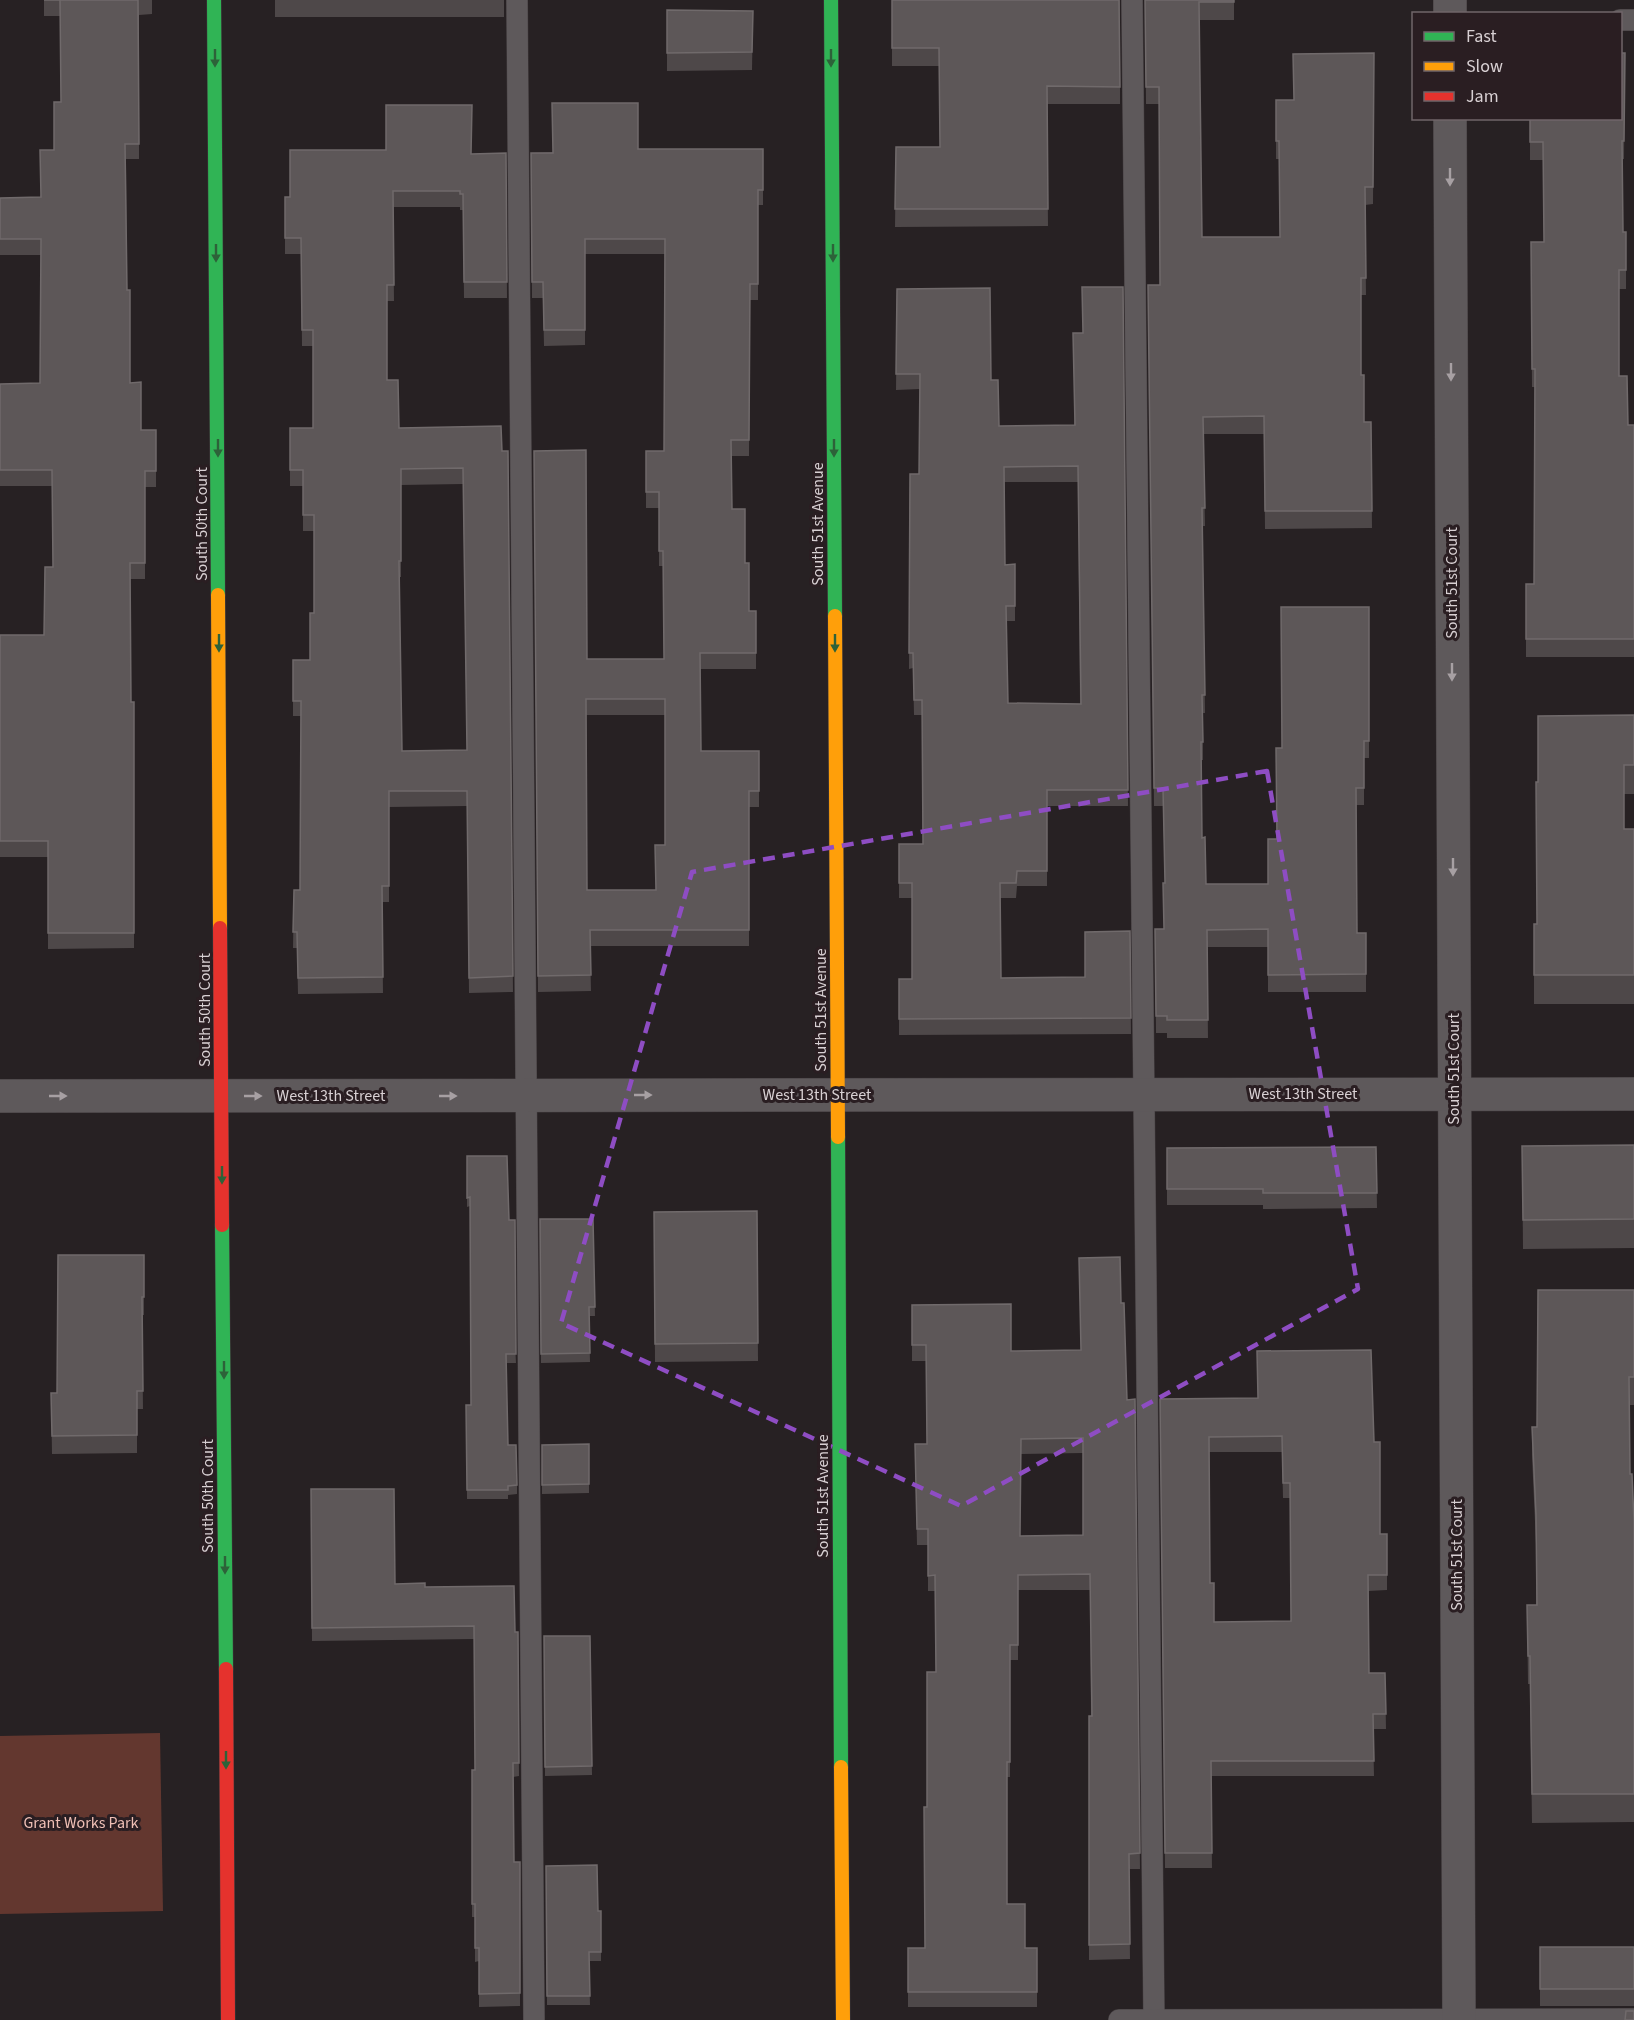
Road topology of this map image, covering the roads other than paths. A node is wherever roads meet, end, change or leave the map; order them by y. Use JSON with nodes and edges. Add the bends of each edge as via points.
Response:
{"nodes":[{"id":1,"x":214,"y":0,"type":"edge"},
{"id":2,"x":517,"y":0,"type":"edge"},
{"id":3,"x":831,"y":0,"type":"edge"},
{"id":4,"x":1132,"y":0,"type":"edge"},
{"id":5,"x":1450,"y":120,"type":"edge"},
{"id":6,"x":1144,"y":1094,"type":"junction"},
{"id":7,"x":1454,"y":1094,"type":"junction"},
{"id":8,"x":1634,"y":1094,"type":"edge"},
{"id":9,"x":837,"y":1095,"type":"junction"},
{"id":10,"x":0,"y":1096,"type":"edge"},
{"id":11,"x":222,"y":1096,"type":"junction"},
{"id":12,"x":526,"y":1096,"type":"junction"},
{"id":13,"x":1634,"y":2019,"type":"edge"},
{"id":14,"x":228,"y":2020,"type":"edge"},
{"id":15,"x":534,"y":2020,"type":"edge"},
{"id":16,"x":843,"y":2020,"type":"edge"},
{"id":17,"x":1119,"y":2020,"type":"edge"},
{"id":18,"x":1154,"y":2020,"type":"edge"},
{"id":19,"x":1459,"y":2020,"type":"edge"}],
"edges":[{"from":1,"to":11,"type":"street","name":"South 50th Court","one_way":true},
{"from":2,"to":12,"type":"lane"},
{"from":3,"to":9,"type":"street","name":"South 51st Avenue","one_way":true},
{"from":4,"to":6,"type":"lane"},
{"from":5,"to":7,"type":"street","name":"South 51st Court","one_way":true},
{"from":6,"to":7,"type":"street","name":"West 13th Street"},
{"from":6,"to":9,"type":"street","name":"West 13th Street"},
{"from":6,"to":18,"type":"lane"},
{"from":7,"to":8,"type":"street","name":"West 13th Street"},
{"from":7,"to":19,"type":"street","name":"South 51st Court"},
{"from":12,"to":9,"type":"street","name":"West 13th Street","one_way":true},
{"from":9,"to":16,"type":"street","name":"South 51st Avenue"},
{"from":10,"to":11,"type":"street","name":"West 13th Street","one_way":true},
{"from":11,"to":12,"type":"street","name":"West 13th Street","one_way":true},
{"from":11,"to":14,"type":"street","name":"South 50th Court","one_way":true},
{"from":12,"to":15,"type":"lane"},
{"from":13,"to":19,"type":"lane"},
{"from":17,"to":18,"type":"lane"},
{"from":18,"to":19,"type":"lane"}]}
